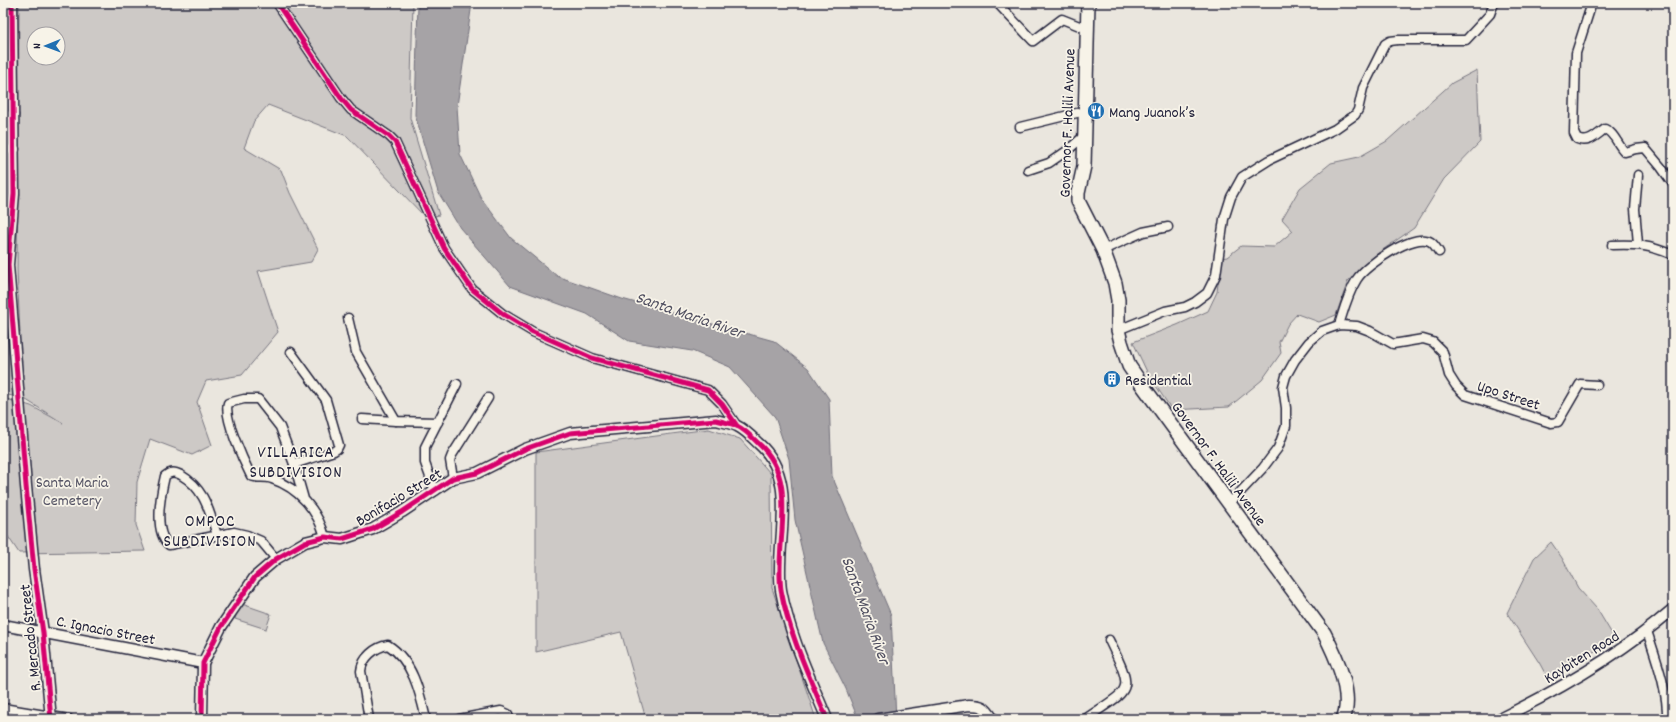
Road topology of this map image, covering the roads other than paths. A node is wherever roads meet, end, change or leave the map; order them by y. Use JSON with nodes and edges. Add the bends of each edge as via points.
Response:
{"nodes":[{"id":1,"x":12,"y":3,"type":"edge"},
{"id":2,"x":277,"y":3,"type":"edge"},
{"id":3,"x":998,"y":3,"type":"edge"},
{"id":4,"x":1088,"y":3,"type":"edge"},
{"id":5,"x":1494,"y":3,"type":"edge"},
{"id":6,"x":1592,"y":3,"type":"edge"},
{"id":7,"x":1087,"y":28,"type":"junction"},
{"id":8,"x":1085,"y":111,"type":"junction"},
{"id":9,"x":14,"y":115,"type":"junction"},
{"id":10,"x":3,"y":116,"type":"edge"},
{"id":11,"x":1020,"y":127,"type":"dead end"},
{"id":12,"x":1084,"y":136,"type":"junction"},
{"id":13,"x":3,"y":150,"type":"edge"},
{"id":14,"x":14,"y":150,"type":"junction"},
{"id":15,"x":1028,"y":170,"type":"dead end"},
{"id":16,"x":1638,"y":175,"type":"dead end"},
{"id":17,"x":1673,"y":184,"type":"edge"},
{"id":18,"x":1168,"y":227,"type":"dead end"},
{"id":19,"x":1638,"y":244,"type":"junction"},
{"id":20,"x":1612,"y":245,"type":"dead end"},
{"id":21,"x":1104,"y":250,"type":"junction"},
{"id":22,"x":1439,"y":252,"type":"dead end"},
{"id":23,"x":1673,"y":255,"type":"edge"},
{"id":24,"x":6,"y":266,"type":"edge"},
{"id":25,"x":348,"y":318,"type":"dead end"},
{"id":26,"x":1339,"y":325,"type":"junction"},
{"id":27,"x":1118,"y":330,"type":"junction"},
{"id":28,"x":291,"y":352,"type":"dead end"},
{"id":29,"x":457,"y":384,"type":"dead end"},
{"id":30,"x":1597,"y":385,"type":"dead end"},
{"id":31,"x":488,"y":398,"type":"dead end"},
{"id":32,"x":362,"y":419,"type":"dead end"},
{"id":33,"x":396,"y":421,"type":"junction"},
{"id":34,"x":438,"y":422,"type":"junction"},
{"id":35,"x":737,"y":426,"type":"junction"},
{"id":36,"x":294,"y":464,"type":"junction"},
{"id":37,"x":453,"y":478,"type":"junction"},
{"id":38,"x":435,"y":490,"type":"junction"},
{"id":39,"x":304,"y":499,"type":"junction"},
{"id":40,"x":1229,"y":504,"type":"junction"},
{"id":41,"x":217,"y":535,"type":"junction"},
{"id":42,"x":325,"y":537,"type":"junction"},
{"id":43,"x":276,"y":559,"type":"junction"},
{"id":44,"x":1673,"y":609,"type":"edge"},
{"id":45,"x":3,"y":625,"type":"edge"},
{"id":46,"x":1647,"y":631,"type":"junction"},
{"id":47,"x":43,"y":633,"type":"junction"},
{"id":48,"x":1109,"y":640,"type":"dead end"},
{"id":49,"x":203,"y":663,"type":"junction"},
{"id":50,"x":3,"y":708,"type":"edge"},
{"id":51,"x":51,"y":718,"type":"edge"},
{"id":52,"x":69,"y":719,"type":"edge"},
{"id":53,"x":202,"y":719,"type":"edge"},
{"id":54,"x":369,"y":719,"type":"edge"},
{"id":55,"x":426,"y":719,"type":"edge"},
{"id":56,"x":459,"y":719,"type":"edge"},
{"id":57,"x":509,"y":719,"type":"edge"},
{"id":58,"x":827,"y":719,"type":"edge"},
{"id":59,"x":878,"y":719,"type":"edge"},
{"id":60,"x":993,"y":719,"type":"edge"},
{"id":61,"x":1085,"y":719,"type":"edge"},
{"id":62,"x":1343,"y":719,"type":"edge"},
{"id":63,"x":1499,"y":719,"type":"edge"},
{"id":64,"x":1667,"y":719,"type":"edge"}],
"edges":[{"from":1,"to":9,"type":"street","name":"R. Mercado Street"},
{"from":2,"to":35,"type":"street","via":[[351,110],[395,142],[444,248],[472,290],[503,314],[533,332],[592,358],[708,390],[722,404]]},
{"from":3,"to":7,"type":"street","via":[[1033,40],[1062,19]]},
{"from":4,"to":7,"type":"main road","name":"Governor F. Halili Avenue"},
{"from":5,"to":27,"type":"street","via":[[1490,14],[1466,40],[1398,40],[1385,44],[1363,88],[1355,114],[1335,129],[1269,160],[1242,177],[1231,197],[1224,219],[1216,275],[1207,293],[1185,307],[1165,311]]},
{"from":6,"to":17,"type":"street","via":[[1576,53],[1574,132],[1577,139],[1588,141],[1605,129],[1610,131],[1625,152],[1645,148]]},
{"from":7,"to":8,"type":"main road","name":"Governor F. Halili Avenue"},
{"from":8,"to":11,"type":"street"},
{"from":8,"to":12,"type":"main road","name":"Governor F. Halili Avenue"},
{"from":9,"to":10,"type":"street"},
{"from":9,"to":14,"type":"street","name":"R. Mercado Street"},
{"from":12,"to":15,"type":"street","via":[[1049,163]]},
{"from":12,"to":21,"type":"main road","name":"Governor F. Halili Avenue","via":[[1084,166],[1078,202]]},
{"from":13,"to":14,"type":"street"},
{"from":14,"to":24,"type":"street","name":"R. Mercado Street","via":[[14,194]]},
{"from":16,"to":19,"type":"street","via":[[1635,209]]},
{"from":18,"to":21,"type":"street","via":[[1143,232]]},
{"from":19,"to":20,"type":"street"},
{"from":19,"to":23,"type":"street"},
{"from":21,"to":27,"type":"main road","name":"Governor F. Halili Avenue","via":[[1118,300]]},
{"from":22,"to":26,"type":"street","via":[[1431,242],[1422,240],[1398,247],[1377,260],[1358,278],[1347,298]]},
{"from":24,"to":47,"type":"street","name":"R. Mercado Street","via":[[34,569]]},
{"from":25,"to":33,"type":"street","via":[[356,352]]},
{"from":26,"to":30,"type":"street","name":"Upo Street","via":[[1370,330],[1393,344],[1423,339],[1433,342],[1443,352],[1449,375],[1465,394],[1551,423],[1558,422],[1580,384]]},
{"from":26,"to":40,"type":"street","name":"Upo Street","via":[[1322,331],[1309,342],[1295,360],[1283,388],[1286,426],[1278,448],[1264,468]]},
{"from":27,"to":40,"type":"main road","name":"Governor F. Halili Avenue","via":[[1124,353],[1140,382]]},
{"from":28,"to":36,"type":"street","via":[[326,400],[339,445],[334,452]]},
{"from":29,"to":34,"type":"street"},
{"from":31,"to":37,"type":"street","via":[[452,455],[450,460]]},
{"from":32,"to":33,"type":"street"},
{"from":33,"to":34,"type":"street"},
{"from":34,"to":38,"type":"street","via":[[424,454]]},
{"from":35,"to":37,"type":"street","name":"Bonifacio Street","via":[[716,420],[570,433],[525,449],[477,473]]},
{"from":35,"to":58,"type":"street","via":[[766,450],[781,479],[783,509],[779,560],[782,592],[798,652]]},
{"from":36,"to":39,"type":"street"},
{"from":36,"to":39,"type":"street","via":[[280,427],[258,399],[228,403],[226,407],[232,432],[251,476],[276,480]]},
{"from":37,"to":38,"type":"street","name":"Bonifacio Street"},
{"from":38,"to":42,"type":"street","name":"Bonifacio Street","via":[[373,529],[342,539]]},
{"from":39,"to":42,"type":"street","via":[[319,518]]},
{"from":40,"to":62,"type":"main road","name":"Governor F. Halili Avenue","via":[[1324,633],[1342,673],[1347,703]]},
{"from":41,"to":41,"type":"street","via":[[173,545],[166,543],[160,527],[158,508],[165,476],[169,472],[175,472],[190,480],[197,487],[204,497]]},
{"from":41,"to":43,"type":"street","via":[[234,532],[247,534],[261,541]]},
{"from":42,"to":43,"type":"street","name":"Bonifacio Street","via":[[305,542]]},
{"from":43,"to":49,"type":"street","name":"Bonifacio Street","via":[[255,577],[221,627]]},
{"from":44,"to":46,"type":"street","name":"Kaybiten Road"},
{"from":45,"to":47,"type":"street","name":"C. Ignacio Street"},
{"from":46,"to":63,"type":"street","name":"Kaybiten Road","via":[[1607,660]]},
{"from":46,"to":64,"type":"street","via":[[1659,668]]},
{"from":47,"to":49,"type":"street","name":"C. Ignacio Street"},
{"from":47,"to":51,"type":"street","name":"R. Mercado Street"},
{"from":48,"to":61,"type":"street","via":[[1123,670],[1126,685],[1122,694]]},
{"from":49,"to":53,"type":"street","name":"Bonifacio Street"},
{"from":50,"to":51,"type":"street"},
{"from":51,"to":52,"type":"street"},
{"from":54,"to":55,"type":"street","via":[[361,664],[374,651],[388,646],[394,649],[410,670],[419,689]]},
{"from":56,"to":57,"type":"street","via":[[501,711],[508,714]]},
{"from":59,"to":60,"type":"street","via":[[969,705],[979,705],[986,709]]}]}
